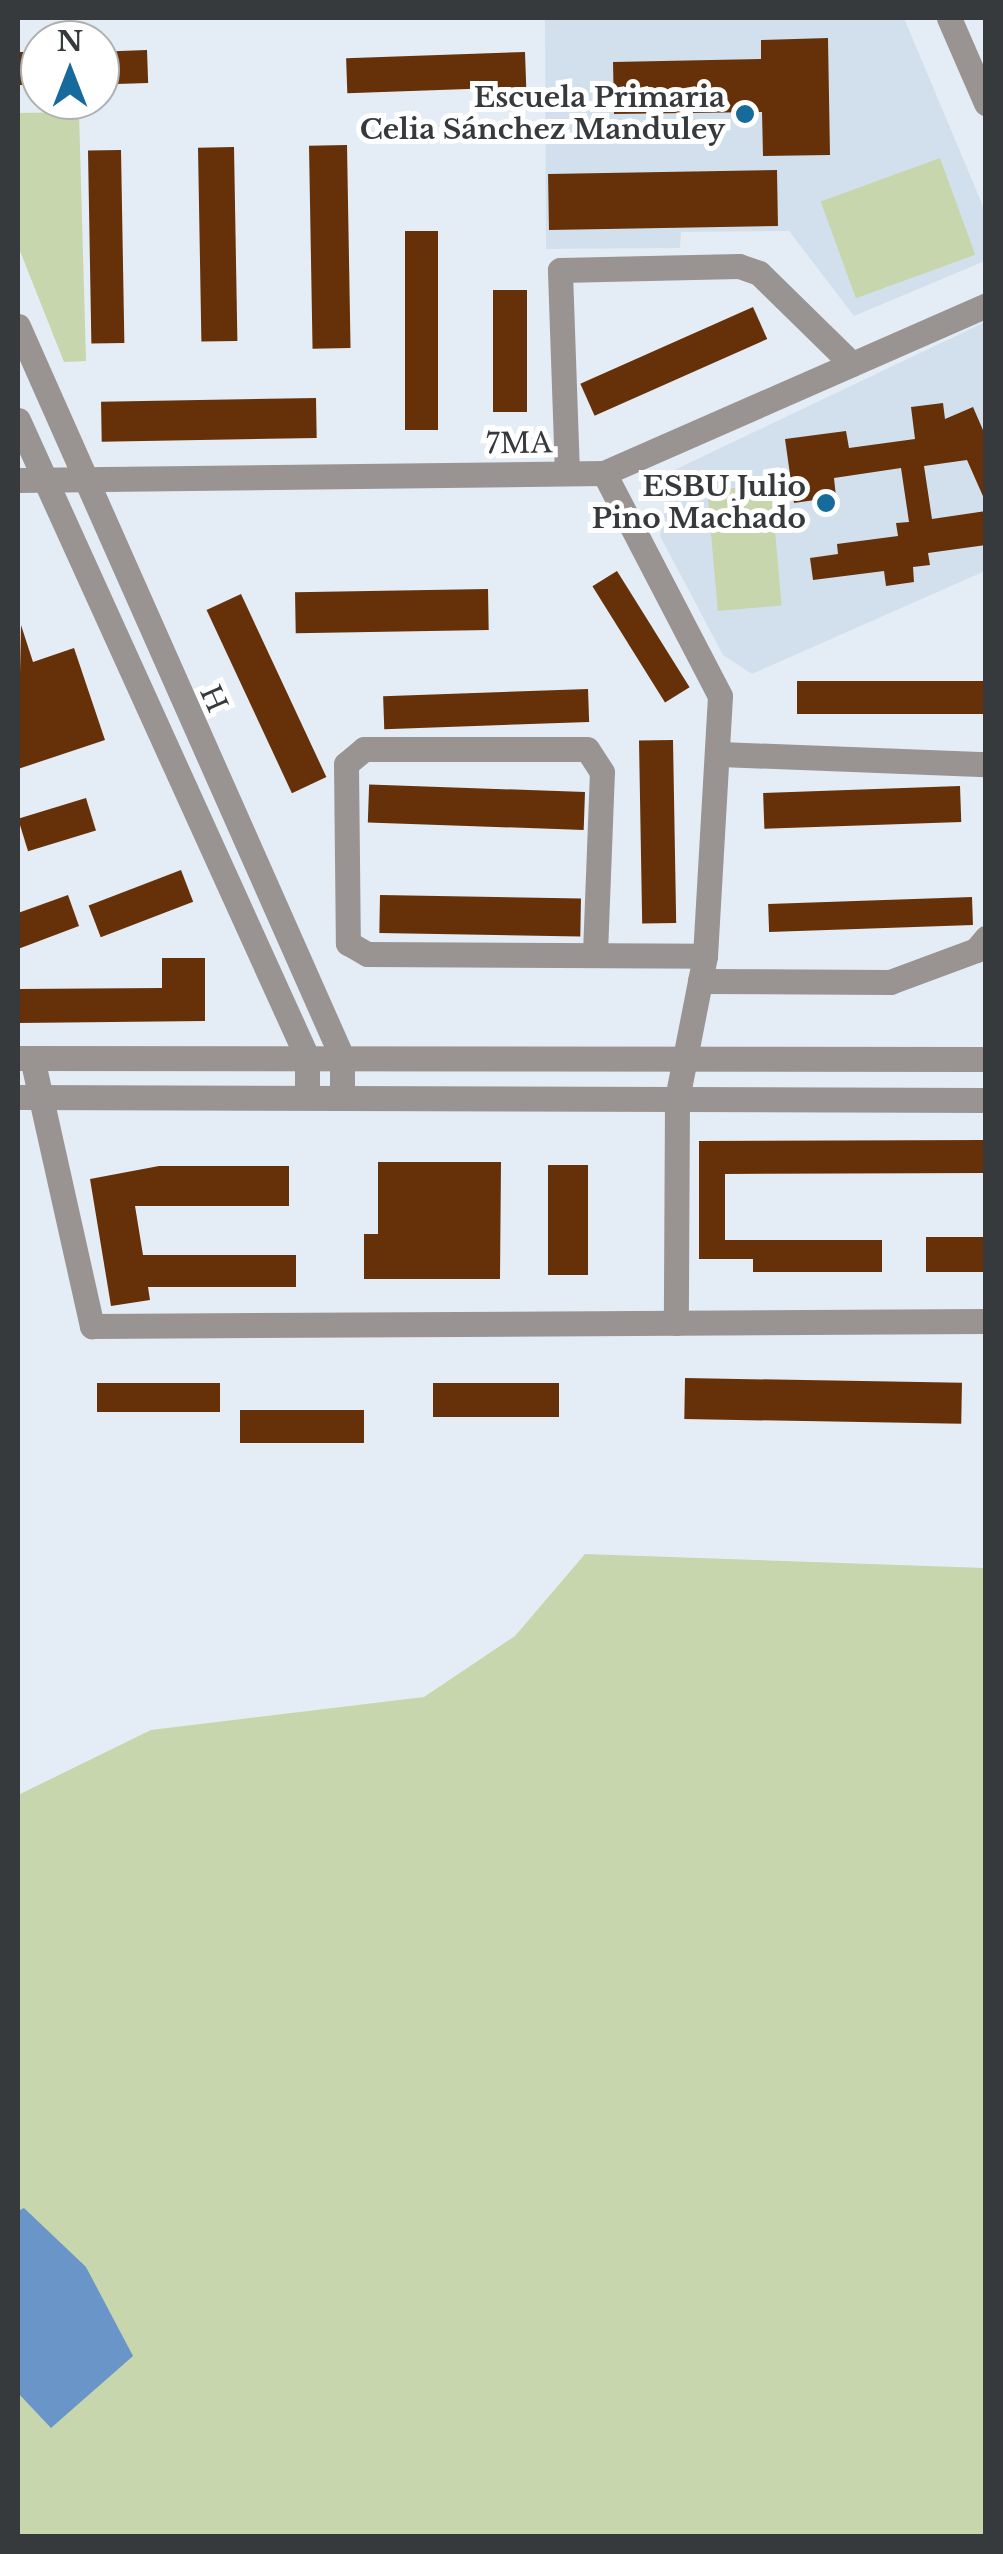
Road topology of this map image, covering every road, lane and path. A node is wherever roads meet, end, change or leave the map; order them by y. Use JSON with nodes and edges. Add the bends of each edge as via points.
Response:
{"nodes":[{"id":1,"x":949,"y":18,"type":"edge"},
{"id":2,"x":986,"y":102,"type":"edge"},
{"id":3,"x":986,"y":305,"type":"edge"},
{"id":4,"x":18,"y":326,"type":"edge"},
{"id":5,"x":852,"y":364,"type":"junction"},
{"id":6,"x":18,"y":420,"type":"edge"},
{"id":7,"x":604,"y":473,"type":"junction"},
{"id":8,"x":567,"y":474,"type":"junction"},
{"id":9,"x":82,"y":479,"type":"junction"},
{"id":10,"x":30,"y":480,"type":"edge"},
{"id":11,"x":720,"y":754,"type":"junction"},
{"id":12,"x":986,"y":764,"type":"edge"},
{"id":13,"x":986,"y":938,"type":"edge"},
{"id":14,"x":595,"y":953,"type":"junction"},
{"id":15,"x":702,"y":968,"type":"junction"},
{"id":16,"x":307,"y":1057,"type":"junction"},
{"id":17,"x":342,"y":1057,"type":"junction"},
{"id":18,"x":25,"y":1058,"type":"edge"},
{"id":19,"x":685,"y":1058,"type":"junction"},
{"id":20,"x":986,"y":1059,"type":"edge"},
{"id":21,"x":29,"y":1097,"type":"edge"},
{"id":22,"x":308,"y":1097,"type":"junction"},
{"id":23,"x":342,"y":1097,"type":"junction"},
{"id":24,"x":676,"y":1100,"type":"junction"},
{"id":25,"x":986,"y":1100,"type":"edge"},
{"id":26,"x":986,"y":1321,"type":"edge"},
{"id":27,"x":676,"y":1322,"type":"junction"}],
"edges":[{"from":1,"to":2,"type":"street"},
{"from":3,"to":5,"type":"street","name":"7MA"},
{"from":4,"to":9,"type":"street","name":"H"},
{"from":5,"to":7,"type":"street","name":"7MA"},
{"from":5,"to":8,"type":"street","via":[[782,291],[749,270],[560,270]]},
{"from":6,"to":10,"type":"street"},
{"from":7,"to":8,"type":"street","name":"7MA"},
{"from":7,"to":11,"type":"street","via":[[720,696]]},
{"from":8,"to":9,"type":"street","name":"7MA"},
{"from":9,"to":10,"type":"street","name":"7MA"},
{"from":9,"to":17,"type":"street","name":"H"},
{"from":10,"to":16,"type":"street"},
{"from":11,"to":12,"type":"street"},
{"from":11,"to":15,"type":"street"},
{"from":13,"to":15,"type":"street","via":[[976,950],[890,982]]},
{"from":14,"to":14,"type":"street","via":[[602,772],[587,749],[364,749],[346,764],[348,943],[367,954]]},
{"from":14,"to":15,"type":"street"},
{"from":15,"to":19,"type":"street"},
{"from":16,"to":17,"type":"street"},
{"from":16,"to":18,"type":"street"},
{"from":16,"to":22,"type":"street"},
{"from":17,"to":19,"type":"street"},
{"from":17,"to":23,"type":"street","name":"H"},
{"from":18,"to":21,"type":"street"},
{"from":19,"to":20,"type":"street"},
{"from":19,"to":24,"type":"street"},
{"from":21,"to":22,"type":"street"},
{"from":21,"to":27,"type":"street","via":[[92,1326]]},
{"from":22,"to":23,"type":"street"},
{"from":23,"to":24,"type":"street"},
{"from":24,"to":25,"type":"street"},
{"from":24,"to":27,"type":"street"},
{"from":26,"to":27,"type":"street"}]}
